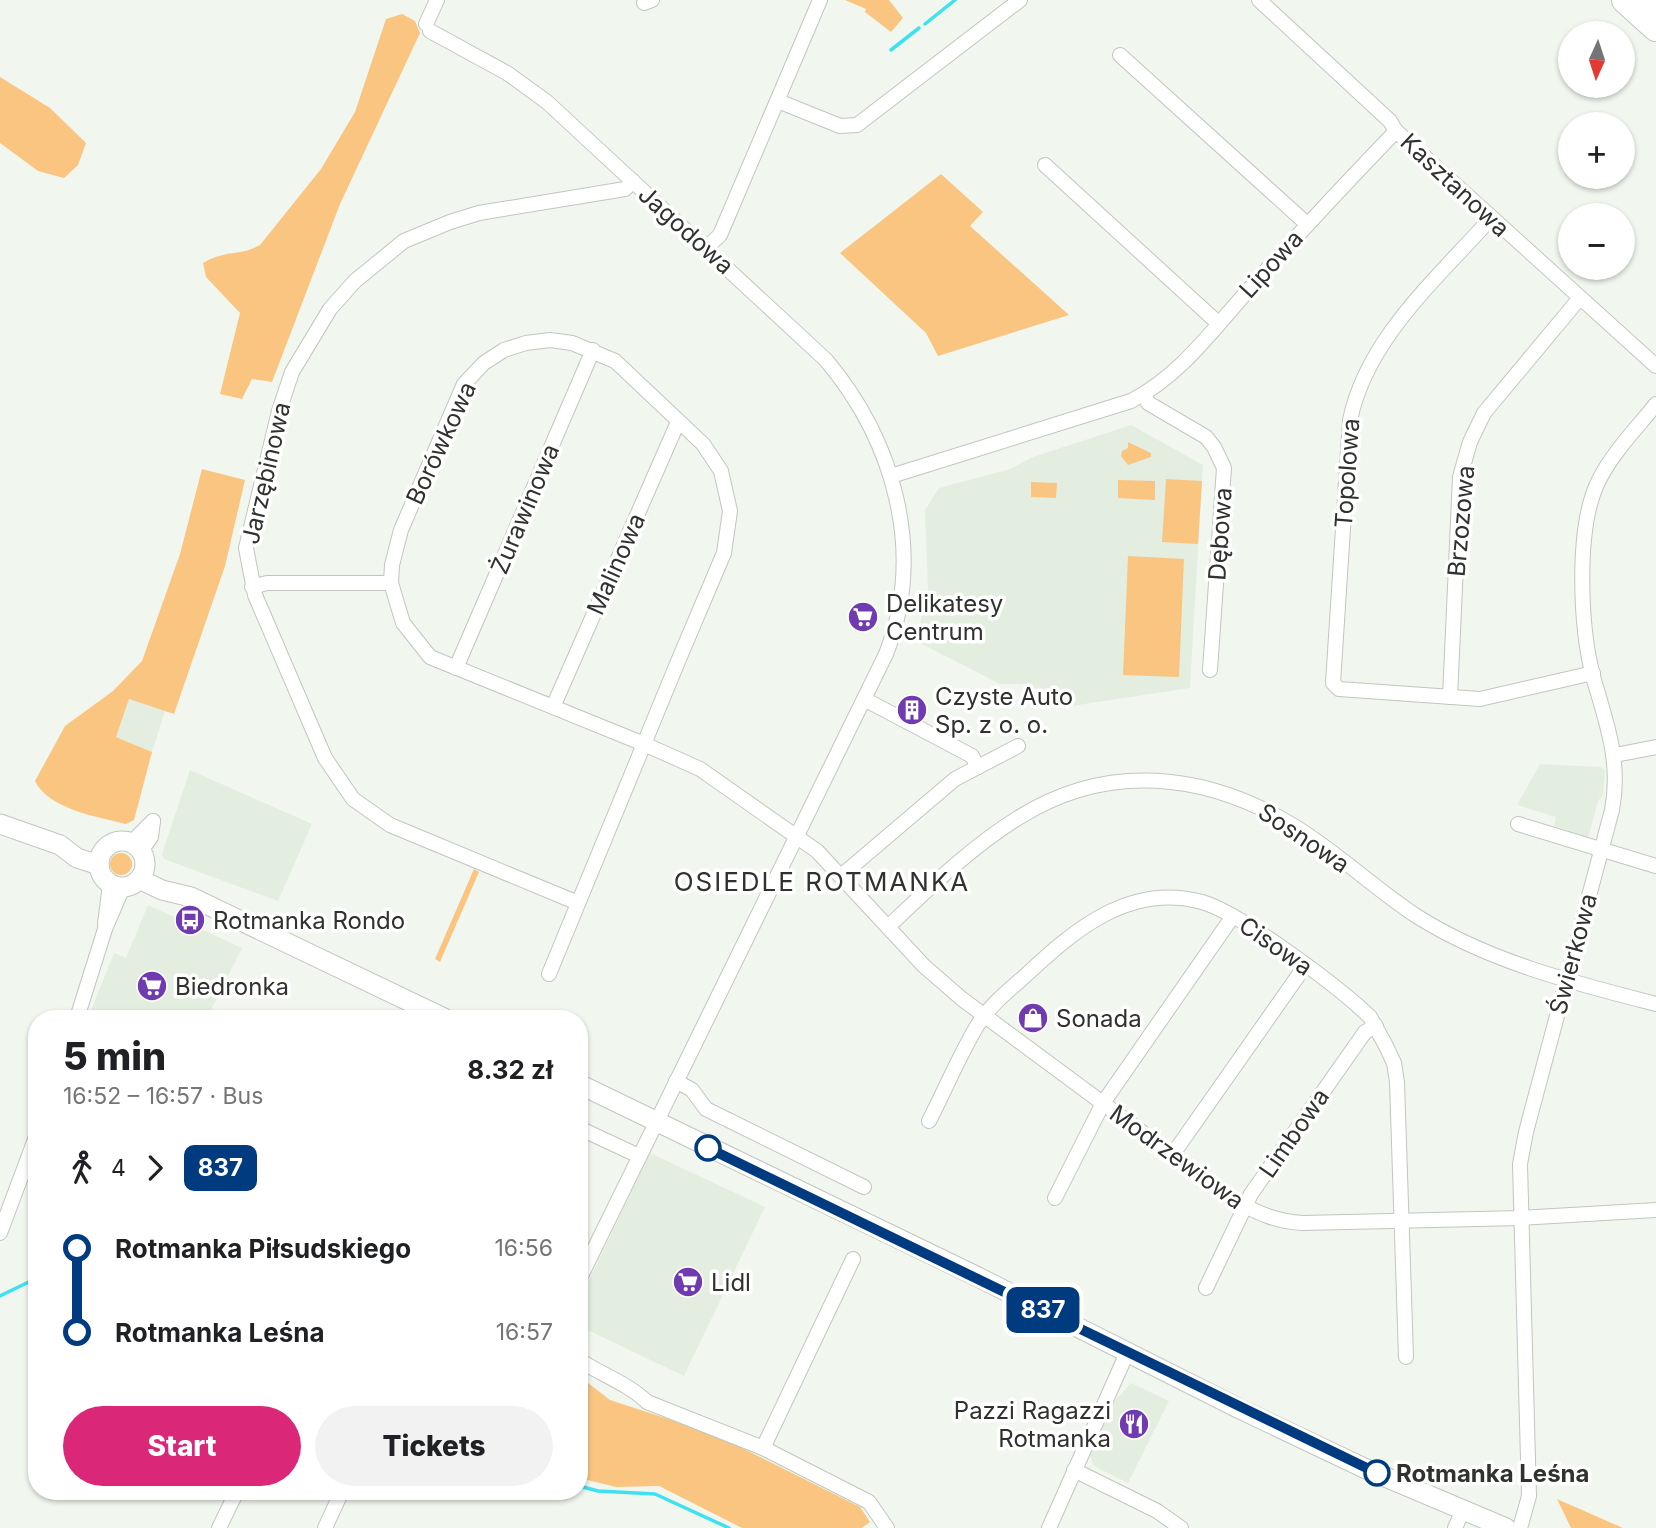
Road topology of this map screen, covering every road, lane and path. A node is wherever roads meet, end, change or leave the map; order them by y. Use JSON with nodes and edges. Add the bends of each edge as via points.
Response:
{"nodes":[{"id":1,"x":437,"y":0,"type":"edge"},
{"id":2,"x":820,"y":0,"type":"edge"},
{"id":3,"x":1020,"y":0,"type":"edge"},
{"id":4,"x":1259,"y":0,"type":"edge"},
{"id":5,"x":1625,"y":0,"type":"edge"},
{"id":6,"x":1656,"y":28,"type":"edge"},
{"id":7,"x":1120,"y":55,"type":"dead end"},
{"id":8,"x":778,"y":101,"type":"junction"},
{"id":9,"x":1396,"y":131,"type":"junction"},
{"id":10,"x":1045,"y":165,"type":"dead end"},
{"id":11,"x":632,"y":181,"type":"junction"},
{"id":12,"x":1491,"y":218,"type":"junction"},
{"id":13,"x":1307,"y":224,"type":"junction"},
{"id":14,"x":705,"y":248,"type":"junction"},
{"id":15,"x":1579,"y":299,"type":"junction"},
{"id":16,"x":1218,"y":323,"type":"junction"},
{"id":17,"x":593,"y":351,"type":"junction"},
{"id":18,"x":1656,"y":366,"type":"edge"},
{"id":19,"x":1144,"y":394,"type":"junction"},
{"id":20,"x":1656,"y":404,"type":"edge"},
{"id":21,"x":678,"y":422,"type":"junction"},
{"id":22,"x":891,"y":476,"type":"junction"},
{"id":23,"x":391,"y":583,"type":"junction"},
{"id":24,"x":252,"y":587,"type":"junction"},
{"id":25,"x":456,"y":668,"type":"junction"},
{"id":26,"x":1210,"y":670,"type":"dead end"},
{"id":27,"x":1593,"y":673,"type":"junction"},
{"id":28,"x":1450,"y":697,"type":"junction"},
{"id":29,"x":864,"y":699,"type":"junction"},
{"id":30,"x":553,"y":706,"type":"junction"},
{"id":31,"x":645,"y":744,"type":"junction"},
{"id":32,"x":1018,"y":746,"type":"dead end"},
{"id":33,"x":1656,"y":747,"type":"edge"},
{"id":34,"x":1615,"y":755,"type":"junction"},
{"id":35,"x":978,"y":767,"type":"junction"},
{"id":36,"x":0,"y":824,"type":"edge"},
{"id":37,"x":1518,"y":824,"type":"dead end"},
{"id":38,"x":798,"y":837,"type":"junction"},
{"id":39,"x":1600,"y":851,"type":"junction"},
{"id":40,"x":101,"y":858,"type":"junction"},
{"id":41,"x":1656,"y":866,"type":"edge"},
{"id":42,"x":131,"y":869,"type":"junction"},
{"id":43,"x":842,"y":875,"type":"junction"},
{"id":44,"x":578,"y":903,"type":"junction"},
{"id":45,"x":1233,"y":916,"type":"junction"},
{"id":46,"x":888,"y":927,"type":"junction"},
{"id":47,"x":1305,"y":966,"type":"junction"},
{"id":48,"x":549,"y":974,"type":"dead end"},
{"id":49,"x":1566,"y":981,"type":"junction"},
{"id":50,"x":1656,"y":1004,"type":"edge"},
{"id":51,"x":80,"y":1010,"type":"edge"},
{"id":52,"x":427,"y":1010,"type":"edge"},
{"id":53,"x":984,"y":1016,"type":"junction"},
{"id":54,"x":1376,"y":1026,"type":"junction"},
{"id":55,"x":676,"y":1081,"type":"junction"},
{"id":56,"x":588,"y":1089,"type":"edge"},
{"id":57,"x":1103,"y":1103,"type":"junction"},
{"id":58,"x":929,"y":1121,"type":"dead end"},
{"id":59,"x":655,"y":1123,"type":"junction"},
{"id":60,"x":588,"y":1132,"type":"edge"},
{"id":61,"x":1173,"y":1154,"type":"junction"},
{"id":62,"x":639,"y":1156,"type":"junction"},
{"id":63,"x":28,"y":1158,"type":"edge"},
{"id":64,"x":864,"y":1187,"type":"dead end"},
{"id":65,"x":1055,"y":1198,"type":"dead end"},
{"id":66,"x":1245,"y":1206,"type":"junction"},
{"id":67,"x":1656,"y":1211,"type":"edge"},
{"id":68,"x":1521,"y":1218,"type":"junction"},
{"id":69,"x":1401,"y":1220,"type":"junction"},
{"id":70,"x":0,"y":1233,"type":"edge"},
{"id":71,"x":853,"y":1259,"type":"dead end"},
{"id":72,"x":588,"y":1261,"type":"edge"},
{"id":73,"x":1206,"y":1288,"type":"dead end"},
{"id":74,"x":1127,"y":1353,"type":"junction"},
{"id":75,"x":1406,"y":1357,"type":"dead end"},
{"id":76,"x":588,"y":1366,"type":"edge"},
{"id":77,"x":763,"y":1448,"type":"junction"},
{"id":78,"x":1074,"y":1470,"type":"junction"},
{"id":79,"x":233,"y":1500,"type":"edge"},
{"id":80,"x":338,"y":1500,"type":"edge"},
{"id":81,"x":1463,"y":1510,"type":"junction"},
{"id":82,"x":219,"y":1528,"type":"edge"},
{"id":83,"x":325,"y":1528,"type":"edge"},
{"id":84,"x":887,"y":1528,"type":"edge"},
{"id":85,"x":1049,"y":1528,"type":"edge"},
{"id":86,"x":1181,"y":1528,"type":"edge"},
{"id":87,"x":1455,"y":1528,"type":"edge"},
{"id":88,"x":1506,"y":1528,"type":"edge"},
{"id":89,"x":1520,"y":1528,"type":"edge"}],
"edges":[{"from":1,"to":11,"type":"street","name":"Jagodowa","via":[[428,28],[547,102]]},
{"from":2,"to":8,"type":"street"},
{"from":3,"to":8,"type":"street","via":[[858,125],[840,126]]},
{"from":4,"to":9,"type":"street","name":"Kasztanowa"},
{"from":5,"to":6,"type":"highway"},
{"from":7,"to":13,"type":"street"},
{"from":8,"to":14,"type":"street","via":[[720,235]]},
{"from":9,"to":12,"type":"street","name":"Kasztanowa"},
{"from":9,"to":13,"type":"street","name":"Lipowa"},
{"from":10,"to":16,"type":"street"},
{"from":11,"to":14,"type":"street","name":"Jagodowa"},
{"from":11,"to":24,"type":"street","name":"Jarzębinowa","via":[[625,189],[450,222],[404,241],[355,281],[330,309],[292,372],[250,522],[246,548]]},
{"from":12,"to":15,"type":"street","name":"Kasztanowa"},
{"from":12,"to":28,"type":"street","name":"Topolowa","via":[[1390,333],[1371,360],[1353,405],[1333,683],[1339,690]]},
{"from":13,"to":16,"type":"street","name":"Lipowa"},
{"from":14,"to":22,"type":"street","name":"Jagodowa","via":[[840,377],[874,429]]},
{"from":15,"to":18,"type":"street","name":"Kasztanowa"},
{"from":15,"to":28,"type":"street","name":"Brzozowa","via":[[1488,407],[1470,442],[1460,477]]},
{"from":16,"to":19,"type":"street","name":"Lipowa","via":[[1181,366]]},
{"from":17,"to":21,"type":"street","name":"Borówkowa","via":[[615,361]]},
{"from":17,"to":23,"type":"street","name":"Borówkowa","via":[[561,342],[526,343],[484,363],[464,384],[401,530]]},
{"from":17,"to":25,"type":"street","name":"Żurawinowa"},
{"from":19,"to":22,"type":"street","name":"Lipowa"},
{"from":19,"to":26,"type":"street","name":"Dębowa","via":[[1148,403],[1211,442],[1224,468]]},
{"from":20,"to":27,"type":"street","name":"Świerkowa","via":[[1607,466],[1590,501],[1583,611]]},
{"from":21,"to":30,"type":"street","name":"Malinowa"},
{"from":21,"to":31,"type":"street","name":"Borówkowa","via":[[703,444],[721,471],[730,511],[729,532]]},
{"from":22,"to":29,"type":"street","name":"Jagodowa","via":[[902,531],[901,598],[888,648]]},
{"from":23,"to":24,"type":"street","via":[[267,583]]},
{"from":23,"to":25,"type":"street","name":"Borówkowa","via":[[403,624],[430,657]]},
{"from":24,"to":44,"type":"street","name":"Jarzębinowa","via":[[325,758],[353,799],[390,825]]},
{"from":25,"to":30,"type":"street","name":"Borówkowa"},
{"from":27,"to":28,"type":"street","via":[[1491,698]]},
{"from":27,"to":34,"type":"street","name":"Świerkowa"},
{"from":29,"to":35,"type":"street","via":[[972,756]]},
{"from":29,"to":38,"type":"street","name":"Jagodowa"},
{"from":30,"to":31,"type":"street","name":"Borówkowa"},
{"from":31,"to":38,"type":"street","name":"Borówkowa","via":[[700,769]]},
{"from":31,"to":44,"type":"street"},
{"from":32,"to":35,"type":"street"},
{"from":33,"to":34,"type":"street"},
{"from":34,"to":39,"type":"street","name":"Świerkowa","via":[[1615,796]]},
{"from":35,"to":43,"type":"street","via":[[955,779]]},
{"from":36,"to":40,"type":"main road","via":[[61,845],[81,844]]},
{"from":37,"to":39,"type":"street"},
{"from":38,"to":43,"type":"street","name":"Modrzewiowa"},
{"from":38,"to":55,"type":"street","name":"Jagodowa"},
{"from":39,"to":41,"type":"street"},
{"from":39,"to":49,"type":"street","name":"Świerkowa"},
{"from":40,"to":42,"type":"main road","via":[[104,879]]},
{"from":40,"to":42,"type":"main road","via":[[116,842]]},
{"from":42,"to":51,"type":"street","via":[[105,929]]},
{"from":42,"to":52,"type":"main road","via":[[162,890],[191,897]]},
{"from":43,"to":46,"type":"street","name":"Modrzewiowa"},
{"from":44,"to":48,"type":"street"},
{"from":45,"to":47,"type":"street","name":"Cisowa"},
{"from":45,"to":53,"type":"street","name":"Cisowa","via":[[1182,897],[1124,905],[1081,926]]},
{"from":45,"to":57,"type":"street"},
{"from":46,"to":49,"type":"street","name":"Sosnowa","via":[[985,841],[1021,816],[1104,785],[1177,782],[1244,799],[1297,828],[1426,922]]},
{"from":46,"to":53,"type":"street","name":"Modrzewiowa","via":[[934,976]]},
{"from":47,"to":54,"type":"street","name":"Cisowa","via":[[1343,993]]},
{"from":47,"to":61,"type":"street"},
{"from":49,"to":50,"type":"street","name":"Sosnowa"},
{"from":49,"to":68,"type":"street","name":"Świerkowa","via":[[1526,1132],[1520,1164]]},
{"from":53,"to":57,"type":"street","name":"Modrzewiowa"},
{"from":53,"to":58,"type":"street","name":"Cisowa"},
{"from":54,"to":66,"type":"street","name":"Limbowa","via":[[1365,1032]]},
{"from":54,"to":69,"type":"street","name":"Cisowa","via":[[1394,1063],[1397,1082]]},
{"from":55,"to":59,"type":"street","name":"Jagodowa"},
{"from":55,"to":64,"type":"street","via":[[692,1090],[706,1109]]},
{"from":56,"to":59,"type":"main road"},
{"from":57,"to":61,"type":"street","name":"Modrzewiowa"},
{"from":57,"to":65,"type":"street"},
{"from":59,"to":62,"type":"street","name":"Jagodowa"},
{"from":59,"to":74,"type":"main road"},
{"from":60,"to":62,"type":"street"},
{"from":61,"to":66,"type":"street","name":"Modrzewiowa"},
{"from":62,"to":72,"type":"street","name":"Jagodowa"},
{"from":63,"to":70,"type":"street"},
{"from":66,"to":69,"type":"street","name":"Modrzewiowa","via":[[1291,1222]]},
{"from":66,"to":73,"type":"street","name":"Limbowa"},
{"from":67,"to":68,"type":"street","name":"Modrzewiowa"},
{"from":68,"to":69,"type":"street","name":"Modrzewiowa"},
{"from":68,"to":89,"type":"street","name":"Świerkowa","via":[[1529,1496]]},
{"from":69,"to":75,"type":"street","name":"Cisowa"},
{"from":71,"to":77,"type":"street"},
{"from":74,"to":78,"type":"street"},
{"from":74,"to":81,"type":"main road","via":[[1364,1468]]},
{"from":76,"to":77,"type":"street","via":[[633,1389],[646,1402]]},
{"from":77,"to":84,"type":"street","via":[[869,1502]]},
{"from":78,"to":85,"type":"street"},
{"from":78,"to":86,"type":"street","via":[[1157,1511]]},
{"from":79,"to":82,"type":"street"},
{"from":80,"to":83,"type":"street"},
{"from":81,"to":87,"type":"street"},
{"from":81,"to":88,"type":"main road"}]}
